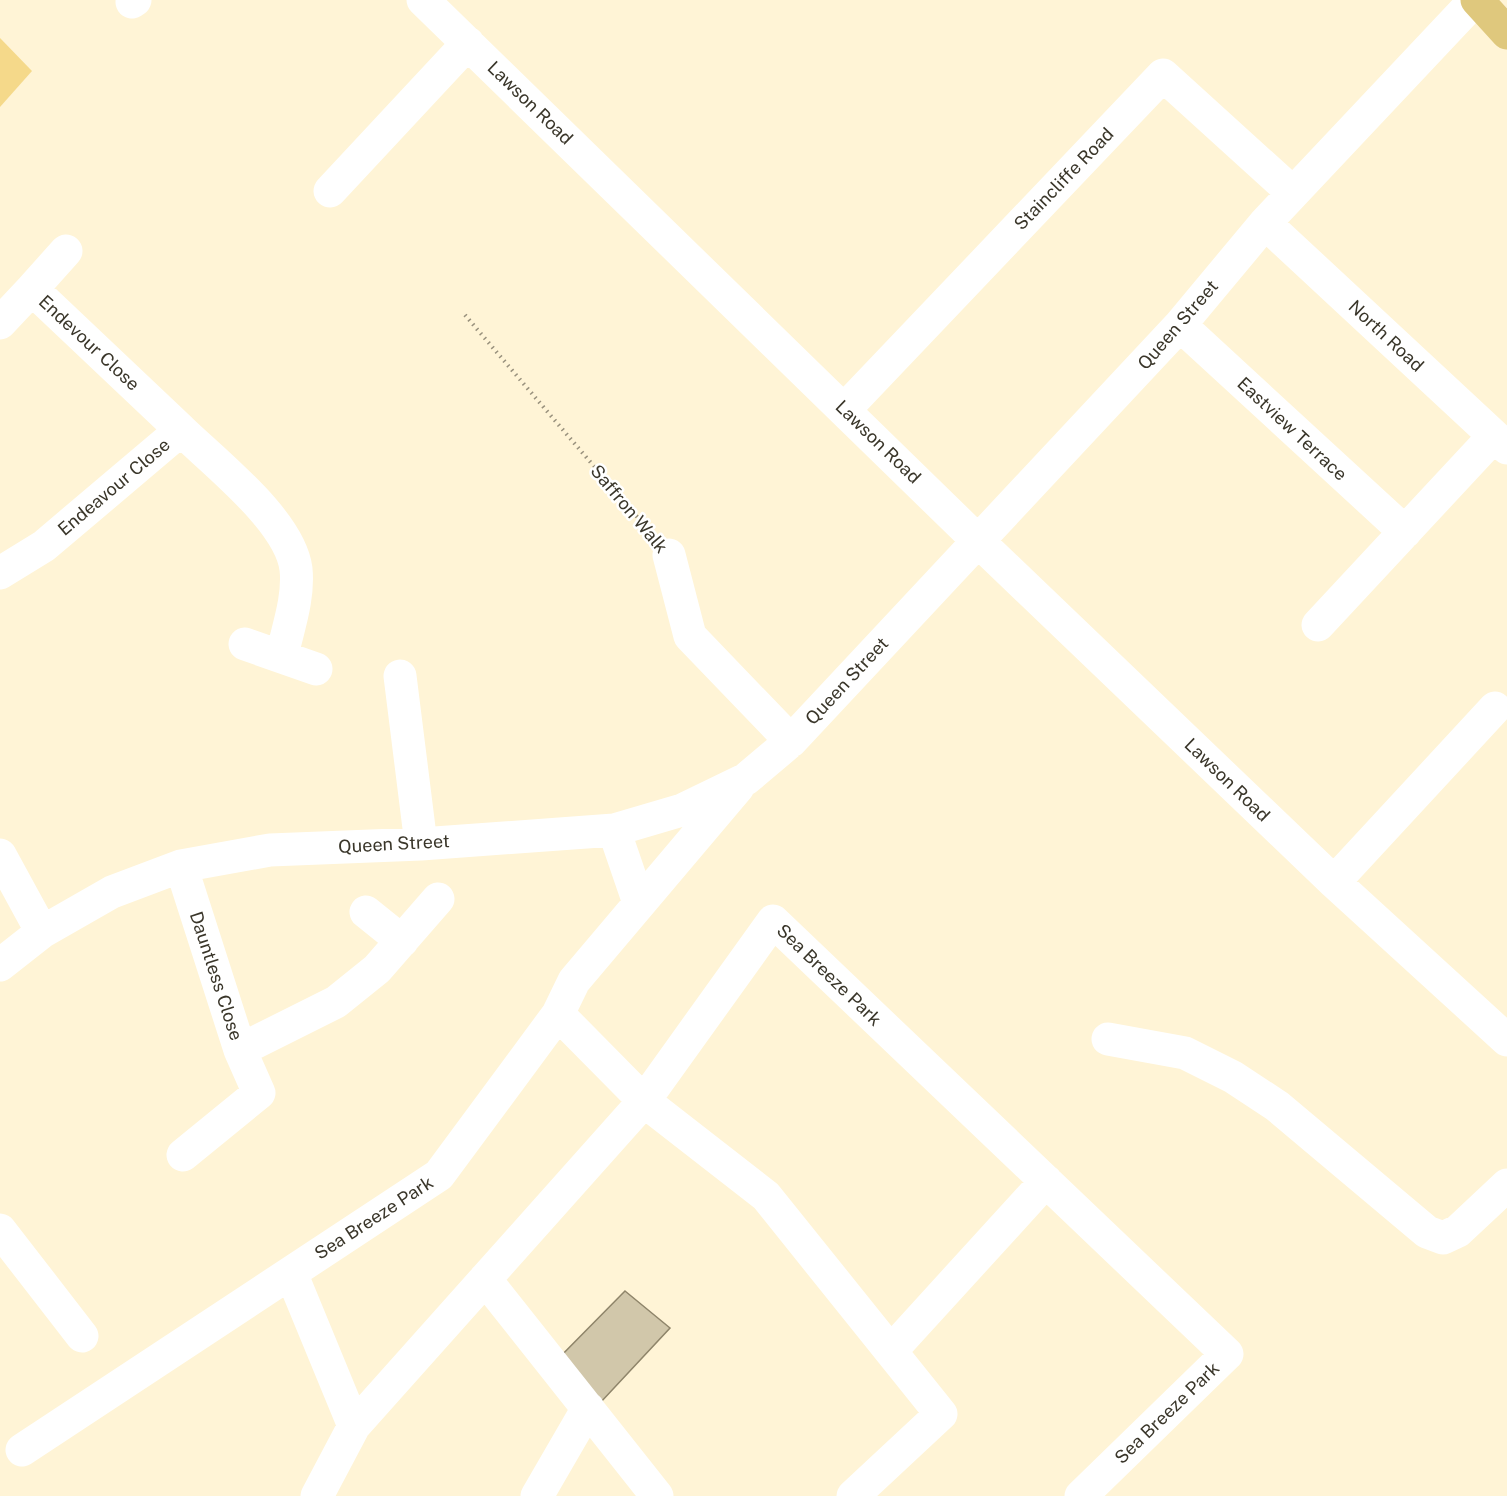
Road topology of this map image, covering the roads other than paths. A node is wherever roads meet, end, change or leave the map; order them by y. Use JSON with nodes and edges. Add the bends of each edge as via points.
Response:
{"nodes":[{"id":1,"x":423,"y":0,"type":"edge"},
{"id":2,"x":1476,"y":0,"type":"edge"},
{"id":3,"x":1507,"y":33,"type":"edge"},
{"id":4,"x":468,"y":43,"type":"junction"},
{"id":5,"x":330,"y":191,"type":"dead end"},
{"id":6,"x":1293,"y":193,"type":"junction"},
{"id":7,"x":1265,"y":224,"type":"junction"},
{"id":8,"x":66,"y":251,"type":"dead end"},
{"id":9,"x":32,"y":289,"type":"junction"},
{"id":10,"x":0,"y":323,"type":"edge"},
{"id":11,"x":1180,"y":325,"type":"junction"},
{"id":12,"x":844,"y":410,"type":"junction"},
{"id":13,"x":181,"y":430,"type":"junction"},
{"id":14,"x":1500,"y":442,"type":"edge"},
{"id":15,"x":1405,"y":532,"type":"junction"},
{"id":16,"x":978,"y":541,"type":"junction"},
{"id":17,"x":669,"y":555,"type":"road end"},
{"id":18,"x":0,"y":573,"type":"edge"},
{"id":19,"x":1318,"y":626,"type":"dead end"},
{"id":20,"x":245,"y":644,"type":"dead end"},
{"id":21,"x":282,"y":655,"type":"junction"},
{"id":22,"x":316,"y":669,"type":"dead end"},
{"id":23,"x":400,"y":676,"type":"dead end"},
{"id":24,"x":1495,"y":708,"type":"dead end"},
{"id":25,"x":791,"y":741,"type":"junction"},
{"id":26,"x":746,"y":779,"type":"junction"},
{"id":27,"x":614,"y":830,"type":"junction"},
{"id":28,"x":421,"y":844,"type":"junction"},
{"id":29,"x":0,"y":855,"type":"edge"},
{"id":30,"x":181,"y":866,"type":"junction"},
{"id":31,"x":1334,"y":882,"type":"junction"},
{"id":32,"x":438,"y":898,"type":"dead end"},
{"id":33,"x":639,"y":903,"type":"junction"},
{"id":34,"x":366,"y":912,"type":"dead end"},
{"id":35,"x":42,"y":932,"type":"junction"},
{"id":36,"x":402,"y":941,"type":"junction"},
{"id":37,"x":0,"y":965,"type":"edge"},
{"id":38,"x":558,"y":1014,"type":"junction"},
{"id":39,"x":1108,"y":1039,"type":"dead end"},
{"id":40,"x":1507,"y":1040,"type":"edge"},
{"id":41,"x":240,"y":1050,"type":"junction"},
{"id":42,"x":644,"y":1101,"type":"junction"},
{"id":43,"x":183,"y":1155,"type":"dead end"},
{"id":44,"x":1046,"y":1181,"type":"junction"},
{"id":45,"x":1507,"y":1185,"type":"edge"},
{"id":46,"x":1,"y":1231,"type":"edge"},
{"id":47,"x":291,"y":1273,"type":"junction"},
{"id":48,"x":485,"y":1279,"type":"junction"},
{"id":49,"x":82,"y":1336,"type":"dead end"},
{"id":50,"x":891,"y":1352,"type":"junction"},
{"id":51,"x":588,"y":1408,"type":"junction"},
{"id":52,"x":354,"y":1426,"type":"junction"},
{"id":53,"x":22,"y":1450,"type":"dead end"},
{"id":54,"x":317,"y":1496,"type":"edge"},
{"id":55,"x":537,"y":1496,"type":"edge"},
{"id":56,"x":657,"y":1496,"type":"edge"},
{"id":57,"x":853,"y":1496,"type":"edge"},
{"id":58,"x":1081,"y":1496,"type":"edge"}],
"edges":[{"from":1,"to":4,"type":"street","name":"Lawson Road"},
{"from":2,"to":3,"type":"main road"},
{"from":2,"to":6,"type":"street","name":"Queen Street"},
{"from":4,"to":5,"type":"street"},
{"from":4,"to":12,"type":"street","name":"Lawson Road"},
{"from":6,"to":7,"type":"street","name":"Queen Street"},
{"from":6,"to":12,"type":"street","name":"Staincliffe Road","via":[[1163,75]]},
{"from":7,"to":11,"type":"street","name":"Queen Street"},
{"from":7,"to":14,"type":"street","name":"North Road"},
{"from":8,"to":9,"type":"street"},
{"from":9,"to":10,"type":"street","name":"Endevour Close"},
{"from":9,"to":13,"type":"street","name":"Endevour Close"},
{"from":11,"to":15,"type":"street","name":"Eastview Terrace"},
{"from":11,"to":16,"type":"street","name":"Queen Street"},
{"from":12,"to":16,"type":"street","name":"Lawson Road"},
{"from":13,"to":18,"type":"street","name":"Endeavour Close","via":[[44,546]]},
{"from":13,"to":21,"type":"street","name":"Endeavour Close","via":[[259,504],[290,548],[296,569],[295,601]]},
{"from":14,"to":15,"type":"street"},
{"from":15,"to":19,"type":"street"},
{"from":16,"to":25,"type":"street","name":"Queen Street"},
{"from":16,"to":31,"type":"street","name":"Lawson Road"},
{"from":17,"to":25,"type":"street","name":"Saffron Walk","via":[[690,636]]},
{"from":20,"to":21,"type":"street"},
{"from":21,"to":22,"type":"street"},
{"from":23,"to":28,"type":"street"},
{"from":24,"to":31,"type":"street"},
{"from":25,"to":26,"type":"street","name":"Queen Street"},
{"from":26,"to":27,"type":"street","name":"Queen Street","via":[[682,810]]},
{"from":26,"to":33,"type":"street","name":"Sea Breeze Park"},
{"from":27,"to":28,"type":"street","name":"Queen Street"},
{"from":27,"to":33,"type":"street"},
{"from":28,"to":30,"type":"street","name":"Queen Street","via":[[270,850]]},
{"from":29,"to":35,"type":"street"},
{"from":30,"to":35,"type":"street","name":"Queen Street","via":[[112,892]]},
{"from":30,"to":41,"type":"street","name":"Dauntless Close"},
{"from":31,"to":40,"type":"street","name":"Lawson Road"},
{"from":32,"to":36,"type":"street","name":"Dauntless Close"},
{"from":33,"to":38,"type":"street","name":"Sea Breeze Park","via":[[574,981]]},
{"from":34,"to":36,"type":"street"},
{"from":35,"to":37,"type":"street","name":"Queen Street"},
{"from":36,"to":41,"type":"street","name":"Dauntless Close","via":[[377,969],[336,1002]]},
{"from":38,"to":42,"type":"street"},
{"from":38,"to":47,"type":"street","name":"Sea Breeze Park","via":[[439,1175]]},
{"from":39,"to":45,"type":"street","via":[[1185,1053],[1233,1077],[1277,1106],[1427,1232],[1443,1238],[1458,1231]]},
{"from":41,"to":43,"type":"street","via":[[259,1094]]},
{"from":42,"to":44,"type":"street","name":"Sea Breeze Park","via":[[773,921]]},
{"from":42,"to":48,"type":"street","name":"Sea Breeze Park"},
{"from":42,"to":50,"type":"street","via":[[766,1196]]},
{"from":44,"to":50,"type":"street"},
{"from":44,"to":58,"type":"street","name":"Sea Breeze Park","via":[[1227,1354]]},
{"from":46,"to":49,"type":"street"},
{"from":47,"to":52,"type":"street"},
{"from":47,"to":53,"type":"street","name":"Sea Breeze Park"},
{"from":48,"to":51,"type":"street"},
{"from":48,"to":52,"type":"street","name":"Sea Breeze Park"},
{"from":50,"to":57,"type":"street","via":[[941,1414]]},
{"from":51,"to":55,"type":"street"},
{"from":51,"to":56,"type":"street"},
{"from":52,"to":54,"type":"street","name":"Sea Breeze Park"}]}
